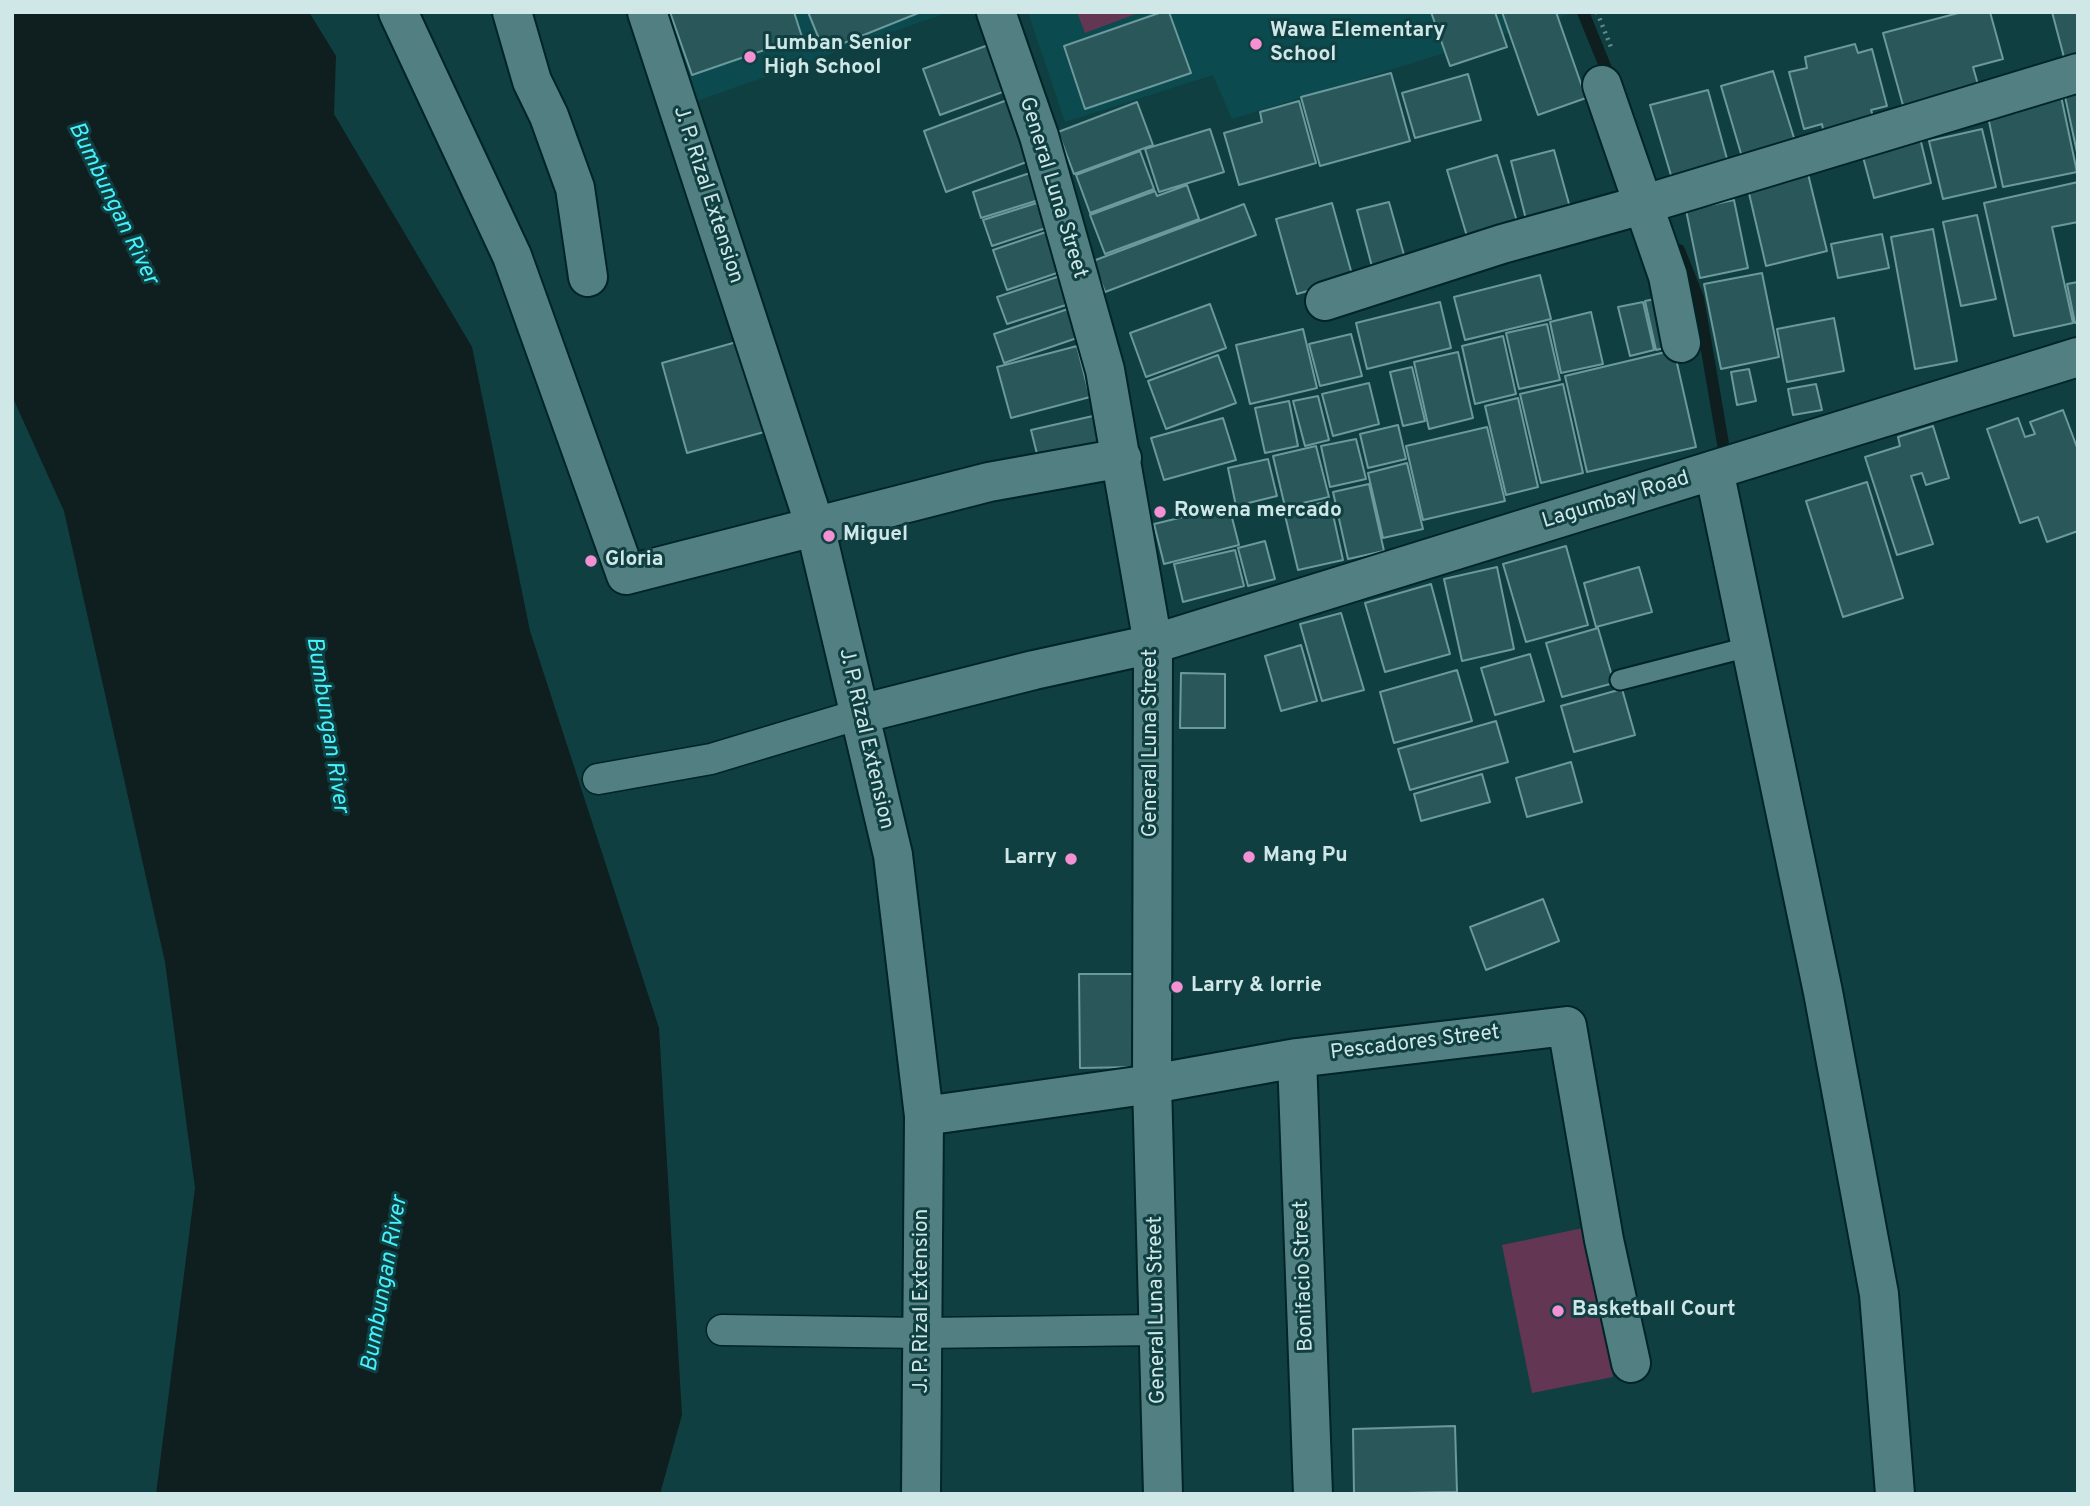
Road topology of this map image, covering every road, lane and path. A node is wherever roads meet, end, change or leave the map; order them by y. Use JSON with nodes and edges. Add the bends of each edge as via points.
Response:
{"nodes":[{"id":1,"x":398,"y":12,"type":"edge"},
{"id":2,"x":512,"y":12,"type":"edge"},
{"id":3,"x":647,"y":12,"type":"edge"},
{"id":4,"x":996,"y":12,"type":"edge"},
{"id":5,"x":2078,"y":72,"type":"edge"},
{"id":6,"x":1602,"y":85,"type":"dead end"},
{"id":7,"x":1655,"y":201,"type":"junction"},
{"id":8,"x":588,"y":277,"type":"dead end"},
{"id":9,"x":1325,"y":301,"type":"dead end"},
{"id":10,"x":1681,"y":343,"type":"dead end"},
{"id":11,"x":2078,"y":357,"type":"edge"},
{"id":12,"x":1122,"y":458,"type":"junction"},
{"id":13,"x":1717,"y":469,"type":"junction"},
{"id":14,"x":815,"y":526,"type":"junction"},
{"id":15,"x":1153,"y":644,"type":"junction"},
{"id":16,"x":1752,"y":646,"type":"junction"},
{"id":17,"x":1620,"y":680,"type":"dead end"},
{"id":18,"x":860,"y":715,"type":"junction"},
{"id":19,"x":598,"y":779,"type":"dead end"},
{"id":20,"x":1297,"y":1058,"type":"junction"},
{"id":21,"x":1152,"y":1084,"type":"junction"},
{"id":22,"x":924,"y":1116,"type":"junction"},
{"id":23,"x":722,"y":1330,"type":"dead end"},
{"id":24,"x":1158,"y":1330,"type":"junction"},
{"id":25,"x":922,"y":1333,"type":"junction"},
{"id":26,"x":1631,"y":1363,"type":"dead end"},
{"id":27,"x":921,"y":1494,"type":"edge"},
{"id":28,"x":1163,"y":1494,"type":"edge"},
{"id":29,"x":1313,"y":1494,"type":"edge"},
{"id":30,"x":1895,"y":1494,"type":"edge"}],
"edges":[{"from":1,"to":14,"type":"street","via":[[512,256],[626,575]]},
{"from":2,"to":8,"type":"street","via":[[532,81],[575,188]]},
{"from":3,"to":14,"type":"street","name":"J. P. Rizal Extension"},
{"from":4,"to":12,"type":"street","name":"General Luna Street","via":[[1039,136],[1105,370]]},
{"from":5,"to":7,"type":"street"},
{"from":6,"to":7,"type":"street"},
{"from":7,"to":9,"type":"street"},
{"from":7,"to":10,"type":"street"},
{"from":11,"to":13,"type":"street","name":"Lagumbay Road"},
{"from":12,"to":14,"type":"street","via":[[989,482]]},
{"from":12,"to":15,"type":"street","name":"General Luna Street"},
{"from":13,"to":15,"type":"street","name":"Lagumbay Road"},
{"from":13,"to":16,"type":"street"},
{"from":14,"to":18,"type":"street","name":"J. P. Rizal Extension"},
{"from":15,"to":18,"type":"street","name":"Lagumbay Road"},
{"from":15,"to":21,"type":"street","name":"General Luna Street"},
{"from":16,"to":17,"type":"lane"},
{"from":16,"to":30,"type":"street","via":[[1824,992],[1880,1294]]},
{"from":18,"to":19,"type":"street","via":[[710,759]]},
{"from":18,"to":22,"type":"street","name":"J. P. Rizal Extension","via":[[893,855]]},
{"from":20,"to":21,"type":"street","name":"Pescadores Street"},
{"from":20,"to":26,"type":"street","name":"Pescadores Street","via":[[1567,1026],[1604,1240]]},
{"from":20,"to":29,"type":"street","name":"Bonifacio Street"},
{"from":21,"to":22,"type":"street","name":"Pescadores Street"},
{"from":21,"to":24,"type":"street","name":"General Luna Street"},
{"from":22,"to":25,"type":"street","name":"J. P. Rizal Extension"},
{"from":23,"to":25,"type":"street"},
{"from":24,"to":25,"type":"street"},
{"from":24,"to":28,"type":"street","name":"General Luna Street"},
{"from":25,"to":27,"type":"street","name":"J. P. Rizal Extension"}]}
